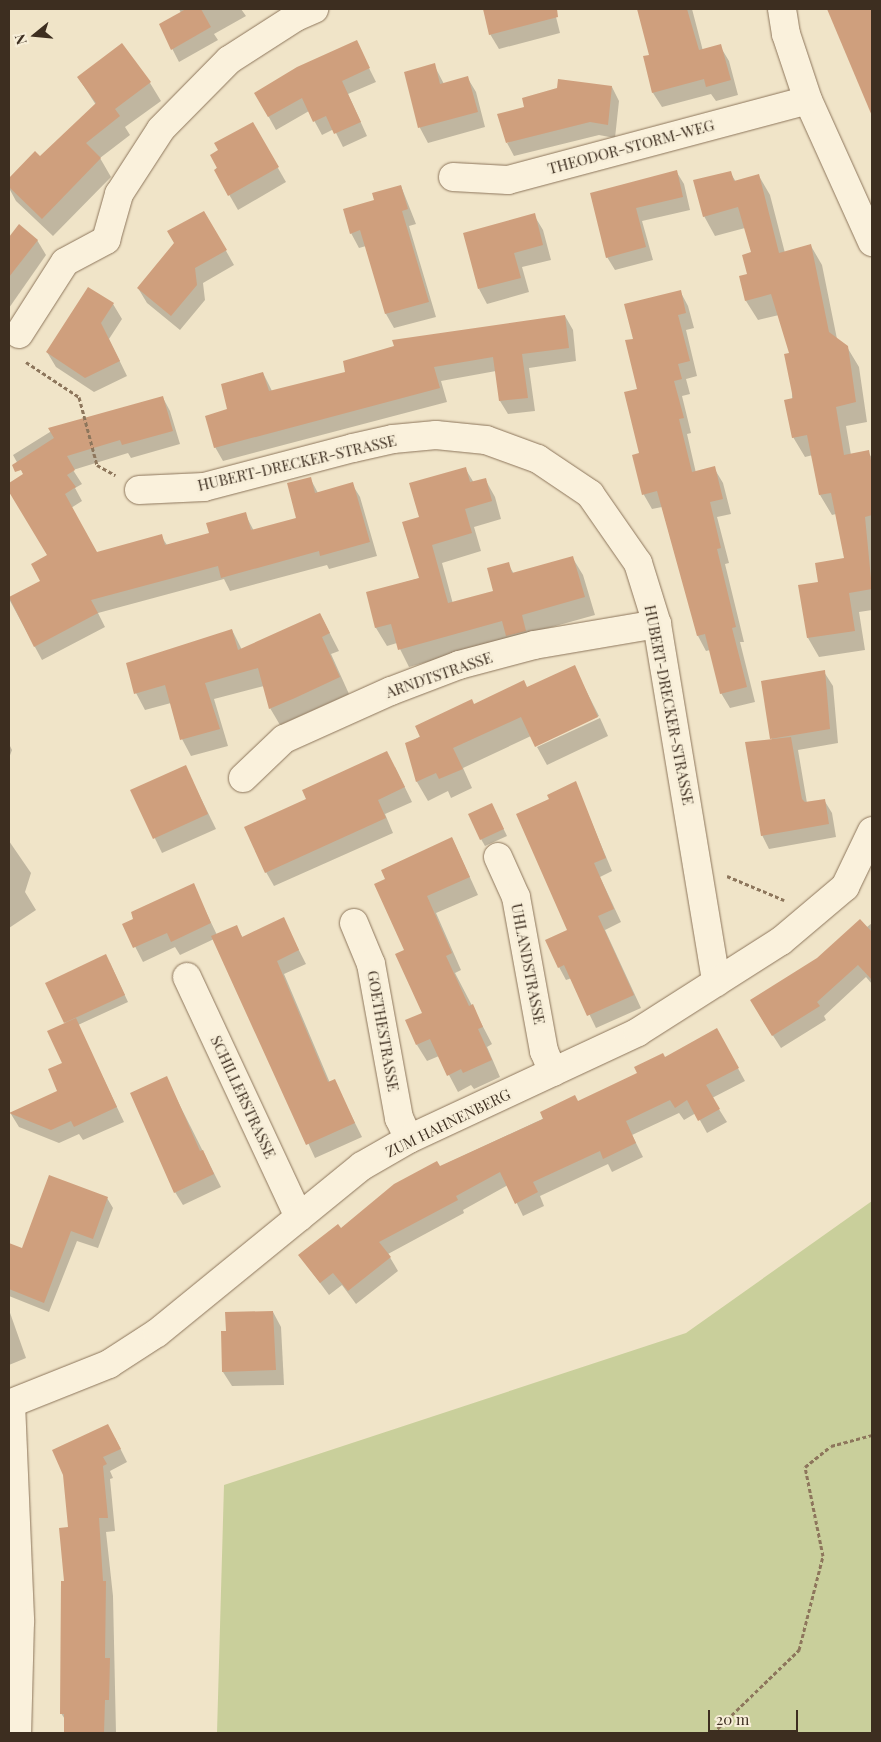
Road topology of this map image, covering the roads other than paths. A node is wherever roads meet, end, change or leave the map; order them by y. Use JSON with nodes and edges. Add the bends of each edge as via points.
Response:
{"nodes":[{"id":1,"x":314,"y":9,"type":"edge"},
{"id":2,"x":782,"y":9,"type":"edge"},
{"id":3,"x":808,"y":100,"type":"junction"},
{"id":4,"x":453,"y":177,"type":"dead end"},
{"id":5,"x":872,"y":242,"type":"edge"},
{"id":6,"x":19,"y":334,"type":"dead end"},
{"id":7,"x":139,"y":490,"type":"road end"},
{"id":8,"x":657,"y":624,"type":"junction"},
{"id":9,"x":243,"y":778,"type":"dead end"},
{"id":10,"x":872,"y":831,"type":"edge"},
{"id":11,"x":498,"y":857,"type":"dead end"},
{"id":12,"x":354,"y":923,"type":"dead end"},
{"id":13,"x":187,"y":977,"type":"dead end"},
{"id":14,"x":716,"y":982,"type":"junction"},
{"id":15,"x":553,"y":1072,"type":"junction"},
{"id":16,"x":409,"y":1139,"type":"junction"},
{"id":17,"x":299,"y":1217,"type":"junction"},
{"id":18,"x":10,"y":1403,"type":"edge"},
{"id":19,"x":17,"y":1733,"type":"edge"}],
"edges":[{"from":1,"to":6,"type":"street","via":[[229,60],[161,129],[119,194],[106,240],[65,262]]},
{"from":2,"to":3,"type":"street","via":[[786,34]]},
{"from":3,"to":4,"type":"street","name":"THEODOR-STORM-WEG","via":[[508,180]]},
{"from":3,"to":5,"type":"street"},
{"from":7,"to":8,"type":"street","name":"HUBERT-DRECKER-STRASSE","via":[[204,487],[393,439],[436,435],[486,440],[538,459],[590,494],[638,563]]},
{"from":8,"to":9,"type":"street","name":"ARNDTSTRASSE","via":[[534,645],[459,665],[391,691],[284,739]]},
{"from":8,"to":14,"type":"street","name":"HUBERT-DRECKER-STRASSE"},
{"from":10,"to":14,"type":"street","name":"ZUM HAHNENBERG","via":[[845,887],[781,941]]},
{"from":11,"to":15,"type":"street","name":"UHLANDSTRASSE","via":[[516,897],[544,1052]]},
{"from":12,"to":16,"type":"street","name":"GOETHESTRASSE","via":[[371,964],[399,1118]]},
{"from":13,"to":17,"type":"street","name":"SCHILLERSTRASSE"},
{"from":14,"to":15,"type":"street","name":"ZUM HAHNENBERG","via":[[638,1032]]},
{"from":15,"to":16,"type":"street","name":"ZUM HAHNENBERG"},
{"from":16,"to":17,"type":"street","name":"ZUM HAHNENBERG","via":[[362,1166]]},
{"from":17,"to":18,"type":"street","name":"ZUM HAHNENBERG","via":[[157,1333],[109,1364]]},
{"from":18,"to":19,"type":"street","via":[[20,1622]]}]}
